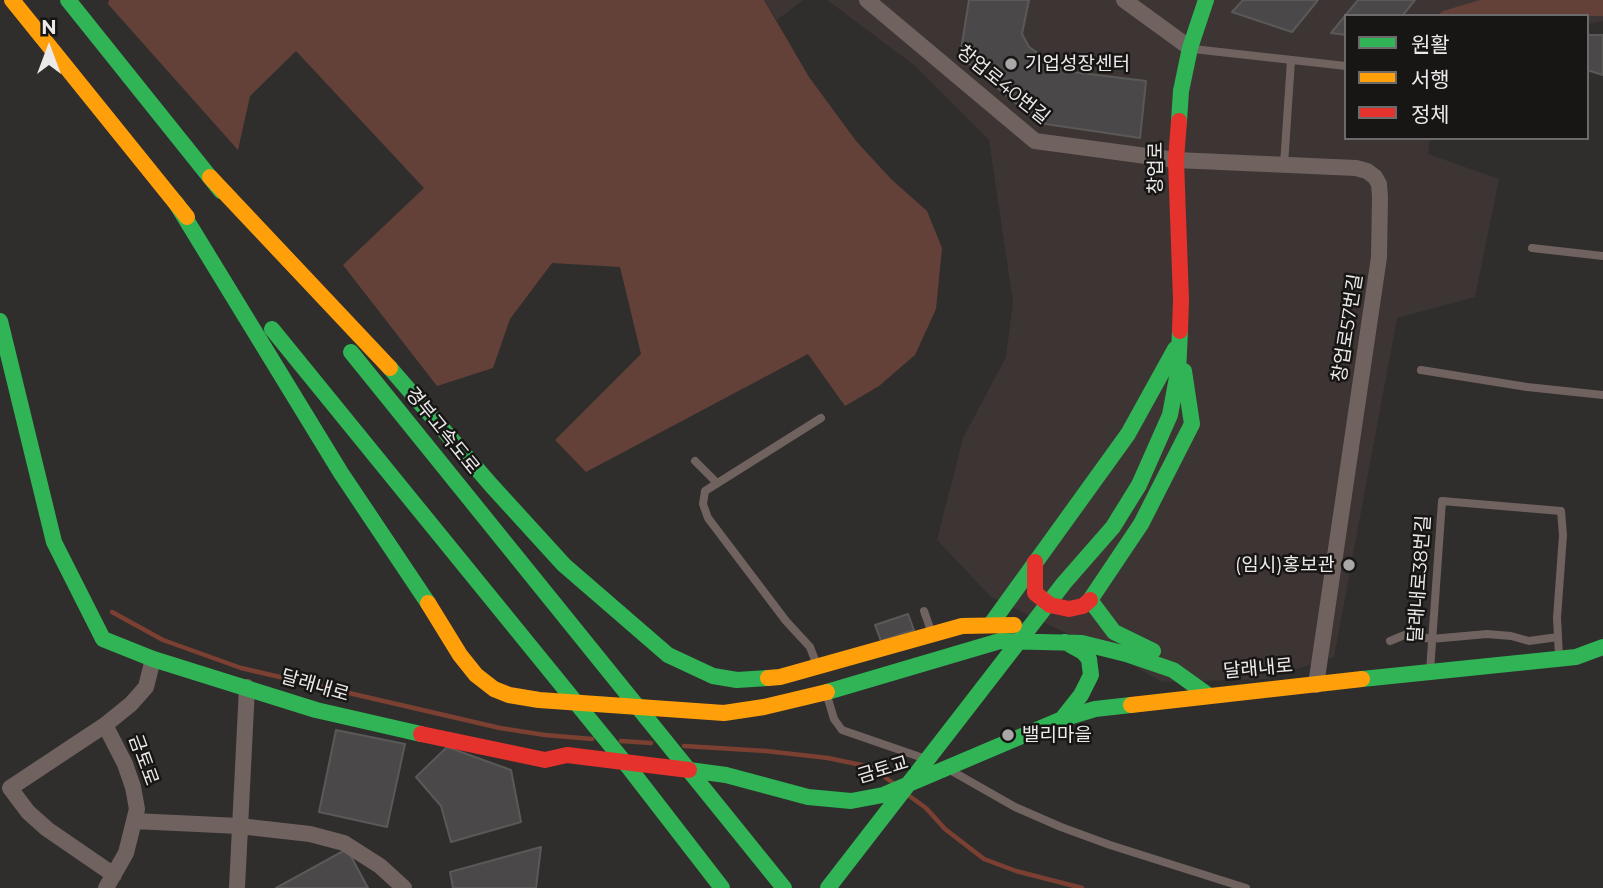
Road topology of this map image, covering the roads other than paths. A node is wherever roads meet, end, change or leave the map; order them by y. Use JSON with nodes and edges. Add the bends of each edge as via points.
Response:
{"nodes":[{"id":1,"x":12,"y":0,"type":"edge"},
{"id":2,"x":68,"y":0,"type":"edge"},
{"id":3,"x":867,"y":0,"type":"edge"},
{"id":4,"x":1124,"y":0,"type":"edge"},
{"id":5,"x":1206,"y":0,"type":"edge"},
{"id":6,"x":1190,"y":48,"type":"junction"},
{"id":7,"x":1291,"y":60,"type":"junction"},
{"id":8,"x":1344,"y":66,"type":"edge"},
{"id":9,"x":1176,"y":160,"type":"junction"},
{"id":10,"x":1284,"y":165,"type":"junction"},
{"id":11,"x":210,"y":177,"type":"junction"},
{"id":12,"x":176,"y":203,"type":"junction"},
{"id":13,"x":1532,"y":248,"type":"dead end"},
{"id":14,"x":1603,"y":257,"type":"edge"},
{"id":15,"x":0,"y":321,"type":"edge"},
{"id":16,"x":1180,"y":341,"type":"junction"},
{"id":17,"x":1420,"y":370,"type":"dead end"},
{"id":18,"x":1603,"y":395,"type":"edge"},
{"id":19,"x":821,"y":418,"type":"dead end"},
{"id":20,"x":695,"y":461,"type":"dead end"},
{"id":21,"x":716,"y":483,"type":"junction"},
{"id":22,"x":1035,"y":562,"type":"junction"},
{"id":23,"x":1090,"y":600,"type":"junction"},
{"id":24,"x":924,"y":611,"type":"dead end"},
{"id":25,"x":991,"y":624,"type":"junction"},
{"id":26,"x":933,"y":634,"type":"junction"},
{"id":27,"x":1558,"y":637,"type":"junction"},
{"id":28,"x":1431,"y":639,"type":"junction"},
{"id":29,"x":1390,"y":641,"type":"dead end"},
{"id":30,"x":1065,"y":642,"type":"junction"},
{"id":31,"x":1603,"y":647,"type":"edge"},
{"id":32,"x":1153,"y":651,"type":"junction"},
{"id":33,"x":153,"y":659,"type":"junction"},
{"id":34,"x":1559,"y":659,"type":"junction"},
{"id":35,"x":812,"y":671,"type":"junction"},
{"id":36,"x":1430,"y":674,"type":"junction"},
{"id":37,"x":823,"y":684,"type":"dead end"},
{"id":38,"x":1316,"y":685,"type":"junction"},
{"id":39,"x":247,"y":687,"type":"junction"},
{"id":40,"x":1208,"y":695,"type":"junction"},
{"id":41,"x":1062,"y":719,"type":"junction"},
{"id":42,"x":105,"y":724,"type":"junction"},
{"id":43,"x":948,"y":768,"type":"junction"},
{"id":44,"x":928,"y":777,"type":"joint"},
{"id":45,"x":851,"y":801,"type":"joint"},
{"id":46,"x":134,"y":821,"type":"junction"},
{"id":47,"x":239,"y":826,"type":"junction"},
{"id":48,"x":110,"y":881,"type":"edge"},
{"id":49,"x":237,"y":888,"type":"edge"},
{"id":50,"x":404,"y":888,"type":"edge"},
{"id":51,"x":722,"y":888,"type":"edge"},
{"id":52,"x":784,"y":888,"type":"edge"},
{"id":53,"x":828,"y":888,"type":"edge"},
{"id":54,"x":1246,"y":888,"type":"edge"}],
"edges":[{"from":1,"to":12,"type":"main road"},
{"from":2,"to":11,"type":"main road","name":"경부고속도로"},
{"from":3,"to":9,"type":"street","name":"창업로40번길","via":[[1034,140]]},
{"from":4,"to":6,"type":"street"},
{"from":5,"to":6,"type":"main road","name":"창업로"},
{"from":6,"to":7,"type":"lane"},
{"from":6,"to":9,"type":"main road","name":"창업로","via":[[1181,91]]},
{"from":7,"to":8,"type":"lane"},
{"from":7,"to":10,"type":"lane"},
{"from":9,"to":10,"type":"street","name":"창업로57번길"},
{"from":9,"to":16,"type":"main road","name":"창업로"},
{"from":10,"to":38,"type":"street","name":"창업로57번길","via":[[1367,171],[1379,184],[1380,197],[1376,285]]},
{"from":11,"to":35,"type":"main road","via":[[393,371],[564,565],[668,654],[703,672],[737,680]]},
{"from":11,"to":52,"type":"main road","name":"경부고속도로"},
{"from":12,"to":30,"type":"main road","via":[[341,473],[460,655],[494,689],[509,695],[724,713],[805,698],[1000,641]]},
{"from":12,"to":51,"type":"main road","via":[[298,362]]},
{"from":13,"to":14,"type":"lane"},
{"from":15,"to":33,"type":"main road","name":"달래내로","via":[[54,542],[103,639]]},
{"from":16,"to":22,"type":"main road","via":[[1128,434]]},
{"from":16,"to":23,"type":"main road","via":[[1192,424],[1141,524]]},
{"from":16,"to":53,"type":"main road","via":[[1170,415],[1139,485],[1113,527],[1064,583]]},
{"from":17,"to":18,"type":"lane"},
{"from":19,"to":21,"type":"lane"},
{"from":20,"to":21,"type":"lane"},
{"from":21,"to":35,"type":"lane","via":[[705,491],[708,518],[810,647]]},
{"from":22,"to":23,"type":"main road","via":[[1035,593],[1050,605],[1069,609]]},
{"from":22,"to":25,"type":"main road"},
{"from":23,"to":32,"type":"main road","via":[[1114,632]]},
{"from":24,"to":26,"type":"lane"},
{"from":25,"to":26,"type":"main road"},
{"from":25,"to":32,"type":"main road","via":[[1066,629]]},
{"from":26,"to":35,"type":"main road"},
{"from":27,"to":28,"type":"lane","via":[[1529,641],[1487,634]]},
{"from":27,"to":28,"type":"lane","name":"달래내로38번길","via":[[1561,511],[1442,502]]},
{"from":27,"to":34,"type":"lane"},
{"from":28,"to":29,"type":"lane","via":[[1407,634]]},
{"from":28,"to":36,"type":"lane","name":"달래내로38번길"},
{"from":30,"to":40,"type":"main road","via":[[1156,663]]},
{"from":30,"to":41,"type":"main road","via":[[1089,659],[1091,674]]},
{"from":31,"to":34,"type":"main road","name":"달래내로"},
{"from":32,"to":40,"type":"main road","via":[[1188,669]]},
{"from":33,"to":39,"type":"main road","name":"달래내로"},
{"from":33,"to":42,"type":"street","name":"금토로","via":[[146,687]]},
{"from":34,"to":36,"type":"main road","name":"달래내로"},
{"from":36,"to":38,"type":"main road","name":"달래내로"},
{"from":37,"to":43,"type":"lane","via":[[842,730]]},
{"from":38,"to":40,"type":"main road","name":"달래내로"},
{"from":39,"to":45,"type":"main road","name":"달래내로","via":[[316,710],[492,750],[545,760],[567,755],[726,775],[808,797]]},
{"from":39,"to":47,"type":"street"},
{"from":40,"to":41,"type":"main road","name":"달래내로","via":[[1096,709]]},
{"from":41,"to":43,"type":"main road","name":"달래내로"},
{"from":42,"to":46,"type":"street","name":"금토로","via":[[133,787]]},
{"from":42,"to":48,"type":"street","via":[[10,788],[47,829]]},
{"from":43,"to":44,"type":"main road","name":"달래내로"},
{"from":43,"to":54,"type":"lane","via":[[1015,807],[1061,827]]},
{"from":44,"to":45,"type":"main road","name":"금토교","via":[[883,795]]},
{"from":46,"to":47,"type":"street"},
{"from":46,"to":48,"type":"street","name":"금토로","via":[[126,853]]},
{"from":47,"to":49,"type":"street"},
{"from":47,"to":50,"type":"street","via":[[344,843]]}]}
